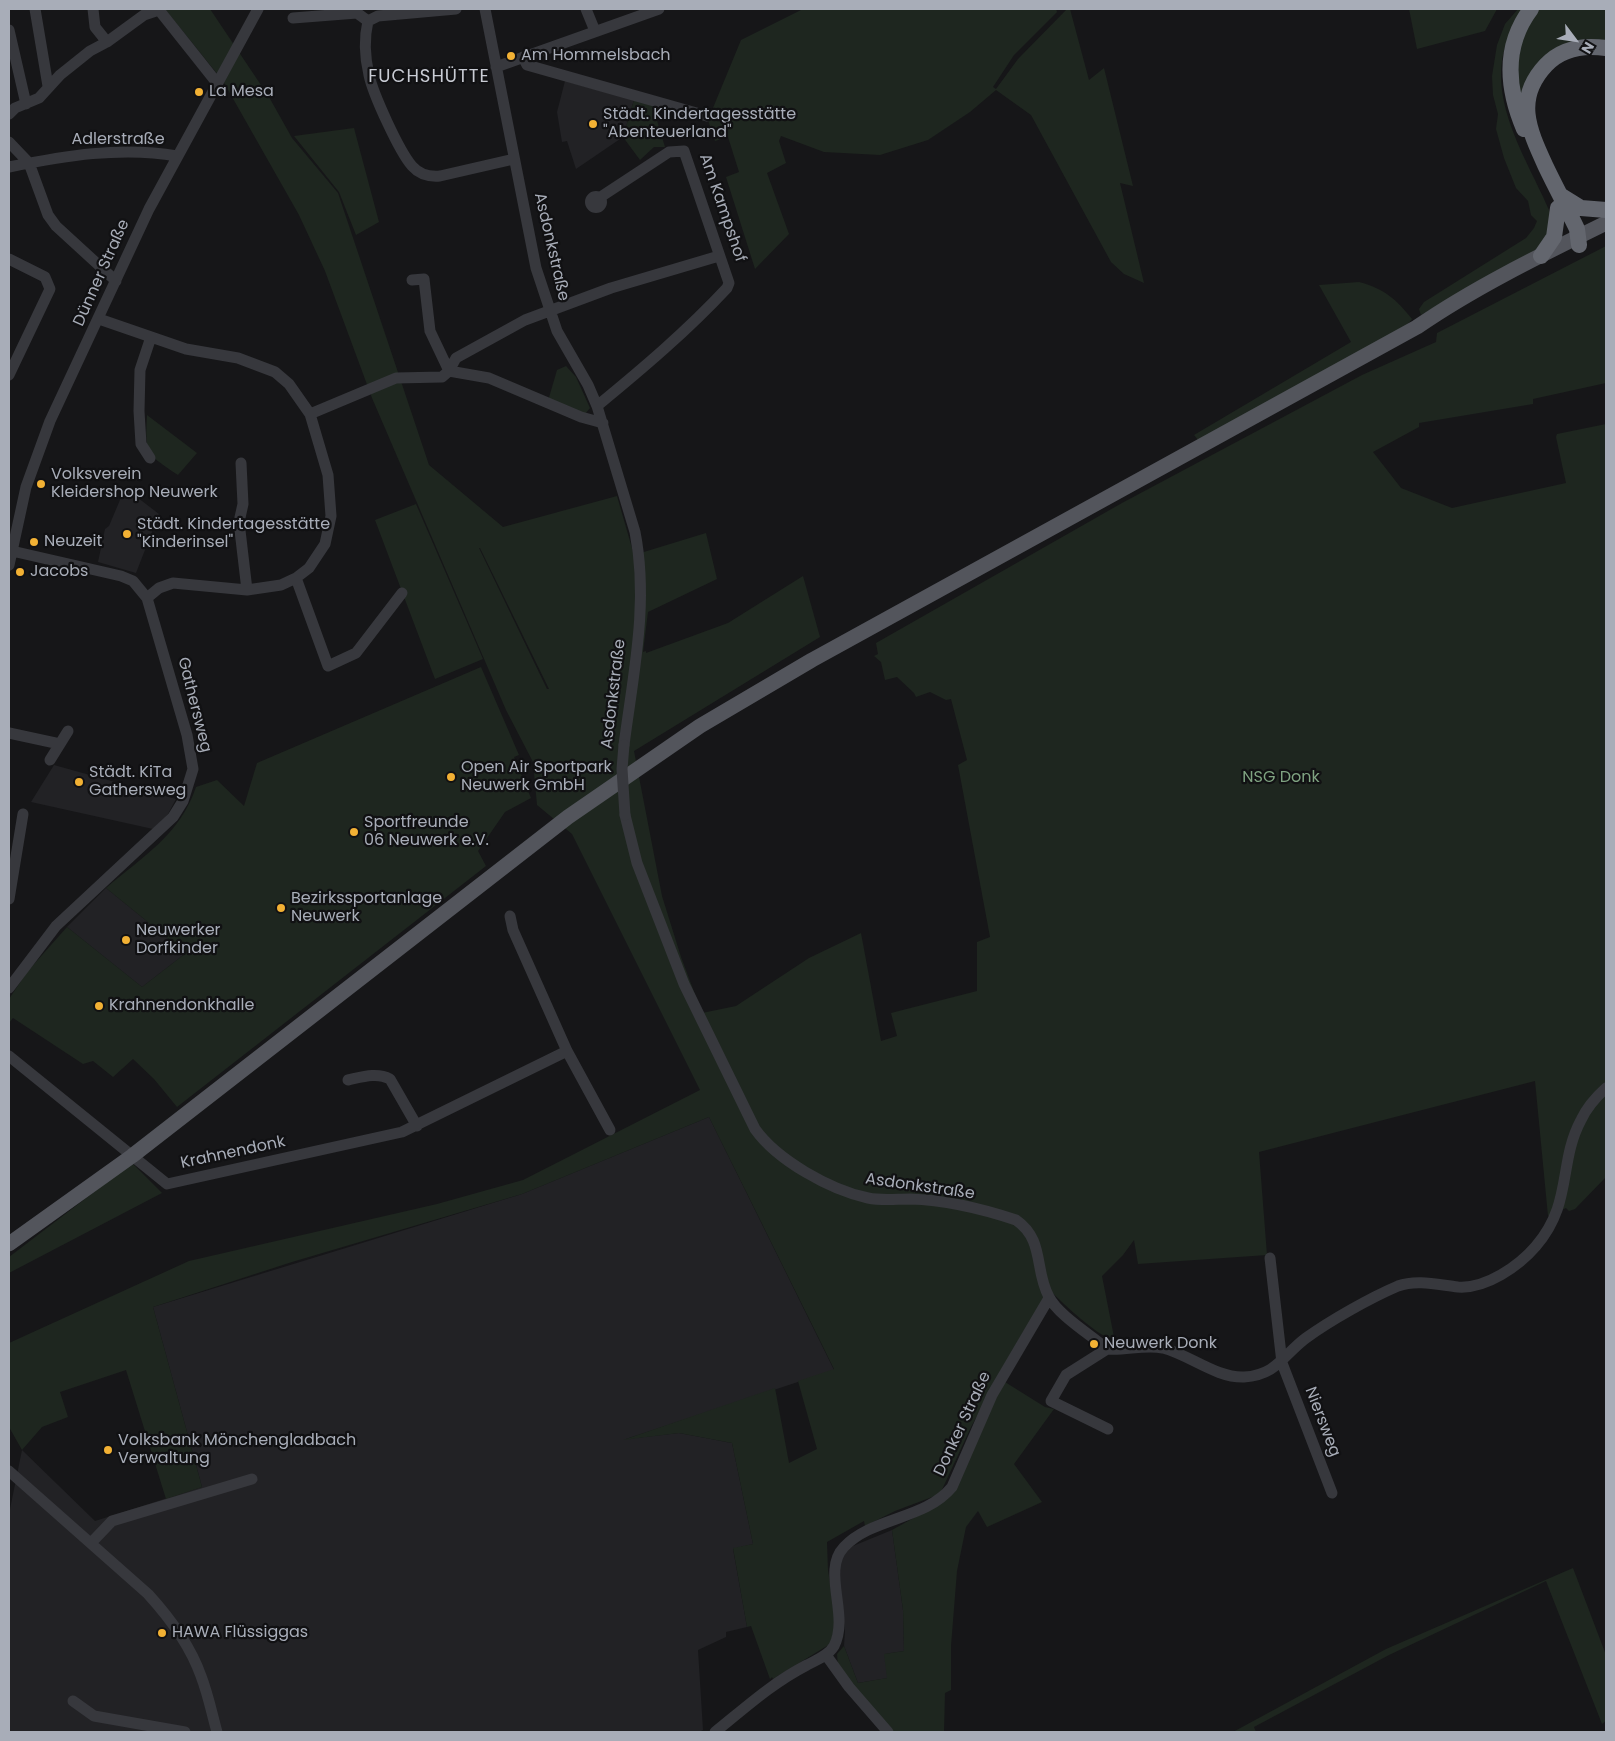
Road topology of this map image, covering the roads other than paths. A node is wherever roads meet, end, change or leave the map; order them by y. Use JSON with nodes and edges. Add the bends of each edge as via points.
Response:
{"nodes":[{"id":1,"x":35,"y":9,"type":"edge"},
{"id":2,"x":93,"y":9,"type":"edge"},
{"id":3,"x":258,"y":9,"type":"edge"},
{"id":4,"x":456,"y":9,"type":"edge"},
{"id":5,"x":485,"y":9,"type":"edge"},
{"id":6,"x":586,"y":9,"type":"edge"},
{"id":7,"x":659,"y":9,"type":"edge"},
{"id":8,"x":1531,"y":9,"type":"edge"},
{"id":9,"x":293,"y":18,"type":"dead end"},
{"id":10,"x":368,"y":21,"type":"junction"},
{"id":11,"x":9,"y":30,"type":"edge"},
{"id":12,"x":595,"y":31,"type":"junction"},
{"id":13,"x":107,"y":42,"type":"junction"},
{"id":14,"x":1606,"y":48,"type":"edge"},
{"id":15,"x":523,"y":57,"type":"junction"},
{"id":16,"x":496,"y":66,"type":"junction"},
{"id":17,"x":217,"y":84,"type":"junction"},
{"id":18,"x":48,"y":86,"type":"junction"},
{"id":19,"x":26,"y":104,"type":"junction"},
{"id":20,"x":9,"y":114,"type":"edge"},
{"id":21,"x":707,"y":116,"type":"dead end"},
{"id":22,"x":9,"y":142,"type":"edge"},
{"id":23,"x":177,"y":156,"type":"junction"},
{"id":24,"x":514,"y":159,"type":"junction"},
{"id":25,"x":29,"y":163,"type":"junction"},
{"id":26,"x":9,"y":167,"type":"edge"},
{"id":27,"x":600,"y":198,"type":"dead end"},
{"id":28,"x":1558,"y":201,"type":"junction"},
{"id":29,"x":1606,"y":210,"type":"edge"},
{"id":30,"x":1606,"y":223,"type":"edge"},
{"id":31,"x":1606,"y":233,"type":"edge"},
{"id":32,"x":1577,"y":240,"type":"junction"},
{"id":33,"x":719,"y":256,"type":"junction"},
{"id":34,"x":1541,"y":256,"type":"junction"},
{"id":35,"x":9,"y":259,"type":"edge"},
{"id":36,"x":412,"y":280,"type":"dead end"},
{"id":37,"x":116,"y":281,"type":"junction"},
{"id":38,"x":549,"y":311,"type":"junction"},
{"id":39,"x":99,"y":319,"type":"junction"},
{"id":40,"x":1418,"y":328,"type":"junction"},
{"id":41,"x":150,"y":337,"type":"junction"},
{"id":42,"x":449,"y":371,"type":"junction"},
{"id":43,"x":9,"y":375,"type":"edge"},
{"id":44,"x":597,"y":406,"type":"junction"},
{"id":45,"x":310,"y":414,"type":"junction"},
{"id":46,"x":602,"y":423,"type":"junction"},
{"id":47,"x":150,"y":458,"type":"dead end"},
{"id":48,"x":241,"y":463,"type":"dead end"},
{"id":49,"x":12,"y":551,"type":"junction"},
{"id":50,"x":9,"y":565,"type":"edge"},
{"id":51,"x":296,"y":578,"type":"junction"},
{"id":52,"x":247,"y":590,"type":"junction"},
{"id":53,"x":402,"y":593,"type":"dead end"},
{"id":54,"x":147,"y":598,"type":"junction"},
{"id":55,"x":68,"y":731,"type":"dead end"},
{"id":56,"x":9,"y":733,"type":"edge"},
{"id":57,"x":60,"y":744,"type":"junction"},
{"id":58,"x":50,"y":760,"type":"dead end"},
{"id":59,"x":23,"y":814,"type":"dead end"},
{"id":60,"x":9,"y":899,"type":"edge"},
{"id":61,"x":510,"y":916,"type":"dead end"},
{"id":62,"x":9,"y":988,"type":"edge"},
{"id":63,"x":567,"y":1051,"type":"junction"},
{"id":64,"x":9,"y":1056,"type":"edge"},
{"id":65,"x":348,"y":1080,"type":"dead end"},
{"id":66,"x":1606,"y":1088,"type":"edge"},
{"id":67,"x":417,"y":1126,"type":"junction"},
{"id":68,"x":610,"y":1130,"type":"dead end"},
{"id":69,"x":132,"y":1156,"type":"junction"},
{"id":70,"x":9,"y":1244,"type":"edge"},
{"id":71,"x":1270,"y":1258,"type":"dead end"},
{"id":72,"x":1049,"y":1298,"type":"junction"},
{"id":73,"x":1107,"y":1348,"type":"junction"},
{"id":74,"x":1282,"y":1363,"type":"junction"},
{"id":75,"x":1108,"y":1429,"type":"dead end"},
{"id":76,"x":9,"y":1471,"type":"edge"},
{"id":77,"x":252,"y":1480,"type":"dead end"},
{"id":78,"x":1332,"y":1493,"type":"dead end"},
{"id":79,"x":92,"y":1543,"type":"junction"},
{"id":80,"x":826,"y":1655,"type":"junction"},
{"id":81,"x":73,"y":1701,"type":"dead end"},
{"id":82,"x":185,"y":1732,"type":"edge"},
{"id":83,"x":217,"y":1732,"type":"edge"},
{"id":84,"x":715,"y":1732,"type":"edge"},
{"id":85,"x":888,"y":1732,"type":"edge"}],
"edges":[{"from":1,"to":18,"type":"street"},
{"from":2,"to":13,"type":"street","via":[[95,27]]},
{"from":3,"to":17,"type":"street","name":"Dünner Straße"},
{"from":4,"to":10,"type":"street","via":[[378,16]]},
{"from":5,"to":16,"type":"street","name":"Asdonkstraße"},
{"from":6,"to":12,"type":"street"},
{"from":7,"to":12,"type":"street"},
{"from":8,"to":28,"type":"highway","via":[[1516,36],[1510,57],[1509,81],[1517,114]]},
{"from":9,"to":10,"type":"street","via":[[357,13]]},
{"from":10,"to":24,"type":"street","via":[[365,34],[369,75],[386,118],[412,166],[428,176],[438,176]]},
{"from":11,"to":19,"type":"street"},
{"from":12,"to":15,"type":"street"},
{"from":13,"to":17,"type":"street","via":[[144,15],[158,10]]},
{"from":13,"to":18,"type":"street","via":[[90,51]]},
{"from":14,"to":28,"type":"highway","via":[[1587,46],[1568,50],[1551,60],[1532,84],[1528,100],[1530,129]]},
{"from":15,"to":16,"type":"street"},
{"from":15,"to":21,"type":"street","via":[[527,65]]},
{"from":16,"to":24,"type":"street","name":"Asdonkstraße"},
{"from":17,"to":23,"type":"street","name":"Dünner Straße"},
{"from":18,"to":19,"type":"street","via":[[39,98]]},
{"from":19,"to":20,"type":"street"},
{"from":22,"to":25,"type":"street"},
{"from":23,"to":25,"type":"street","name":"Adlerstraße","via":[[157,153],[76,154]]},
{"from":23,"to":37,"type":"street","name":"Dünner Straße","via":[[142,222]]},
{"from":24,"to":38,"type":"street","name":"Asdonkstraße","via":[[536,268]]},
{"from":25,"to":26,"type":"street","name":"Adlerstraße"},
{"from":25,"to":37,"type":"street","via":[[48,215],[56,226]]},
{"from":27,"to":33,"type":"street","name":"Am Kampshof","via":[[669,152],[684,151]]},
{"from":28,"to":29,"type":"highway","via":[[1581,208]]},
{"from":28,"to":32,"type":"highway"},
{"from":28,"to":34,"type":"highway","via":[[1554,237]]},
{"from":30,"to":32,"type":"main road"},
{"from":31,"to":32,"type":"main road"},
{"from":32,"to":34,"type":"main road"},
{"from":32,"to":40,"type":"main road"},
{"from":33,"to":38,"type":"street","via":[[611,288]]},
{"from":33,"to":44,"type":"street","name":"Am Kampshof","via":[[729,278],[727,288],[644,368]]},
{"from":34,"to":40,"type":"main road","via":[[1435,315]]},
{"from":35,"to":43,"type":"street","via":[[44,277],[50,289]]},
{"from":36,"to":42,"type":"street","via":[[424,279],[430,331]]},
{"from":37,"to":39,"type":"street","name":"Dünner Straße"},
{"from":38,"to":42,"type":"street","via":[[525,320],[456,358]]},
{"from":38,"to":44,"type":"street","name":"Asdonkstraße"},
{"from":39,"to":41,"type":"street"},
{"from":39,"to":49,"type":"street","name":"Dünner Straße","via":[[50,421],[33,465]]},
{"from":40,"to":69,"type":"main road","via":[[812,660],[700,726],[568,817]]},
{"from":41,"to":45,"type":"street","via":[[186,349],[238,358],[275,372],[289,384]]},
{"from":41,"to":47,"type":"street","via":[[140,370],[139,411],[141,444]]},
{"from":42,"to":45,"type":"street","via":[[442,377],[396,378]]},
{"from":42,"to":46,"type":"street","via":[[488,378]]},
{"from":44,"to":46,"type":"street","name":"Asdonkstraße"},
{"from":45,"to":51,"type":"street","via":[[328,475],[331,516],[319,555]]},
{"from":46,"to":72,"type":"street","name":"Asdonkstraße","bridge":true,"via":[[635,532],[642,571],[622,769],[625,815],[637,863],[684,984],[755,1129],[782,1156],[812,1175],[852,1193],[884,1200],[936,1202],[1016,1220],[1032,1236]]},
{"from":48,"to":52,"type":"street","via":[[243,504],[239,522]]},
{"from":49,"to":50,"type":"street","name":"Dünner Straße"},
{"from":49,"to":54,"type":"street","via":[[121,576],[140,588]]},
{"from":51,"to":52,"type":"street","via":[[281,585]]},
{"from":51,"to":53,"type":"street","via":[[328,666],[356,653]]},
{"from":52,"to":54,"type":"street","via":[[173,582]]},
{"from":54,"to":62,"type":"street","name":"Gathersweg","via":[[187,735],[193,769],[188,788],[173,817],[56,926]]},
{"from":55,"to":57,"type":"street"},
{"from":56,"to":57,"type":"street"},
{"from":57,"to":58,"type":"street"},
{"from":59,"to":60,"type":"street"},
{"from":61,"to":63,"type":"street","via":[[513,930]]},
{"from":63,"to":67,"type":"street","name":"Krahnendonk"},
{"from":63,"to":68,"type":"street"},
{"from":64,"to":69,"type":"street","name":"Krahnendonk"},
{"from":65,"to":67,"type":"street","via":[[374,1075],[390,1079]]},
{"from":66,"to":74,"type":"street","via":[[1580,1120],[1572,1142],[1561,1203],[1555,1216],[1546,1234],[1522,1260],[1476,1285],[1461,1287],[1422,1283],[1399,1286],[1326,1325],[1305,1339]]},
{"from":67,"to":69,"type":"street","name":"Krahnendonk","via":[[378,1138],[167,1184]]},
{"from":69,"to":70,"type":"main road"},
{"from":71,"to":74,"type":"street"},
{"from":72,"to":73,"type":"street"},
{"from":72,"to":80,"type":"street","name":"Donker Straße","via":[[992,1395],[952,1487],[942,1499],[864,1533],[840,1552],[834,1569],[839,1630],[833,1647]]},
{"from":73,"to":74,"type":"street","via":[[1160,1348],[1243,1377],[1270,1370]]},
{"from":73,"to":75,"type":"street","via":[[1066,1375],[1051,1401]]},
{"from":74,"to":78,"type":"street","name":"Niersweg"},
{"from":76,"to":79,"type":"street"},
{"from":77,"to":79,"type":"street","via":[[112,1521]]},
{"from":79,"to":83,"type":"street","via":[[165,1613],[201,1675]]},
{"from":80,"to":84,"type":"street","via":[[770,1686]]},
{"from":80,"to":85,"type":"street"},
{"from":81,"to":82,"type":"street","via":[[94,1716]]}]}
